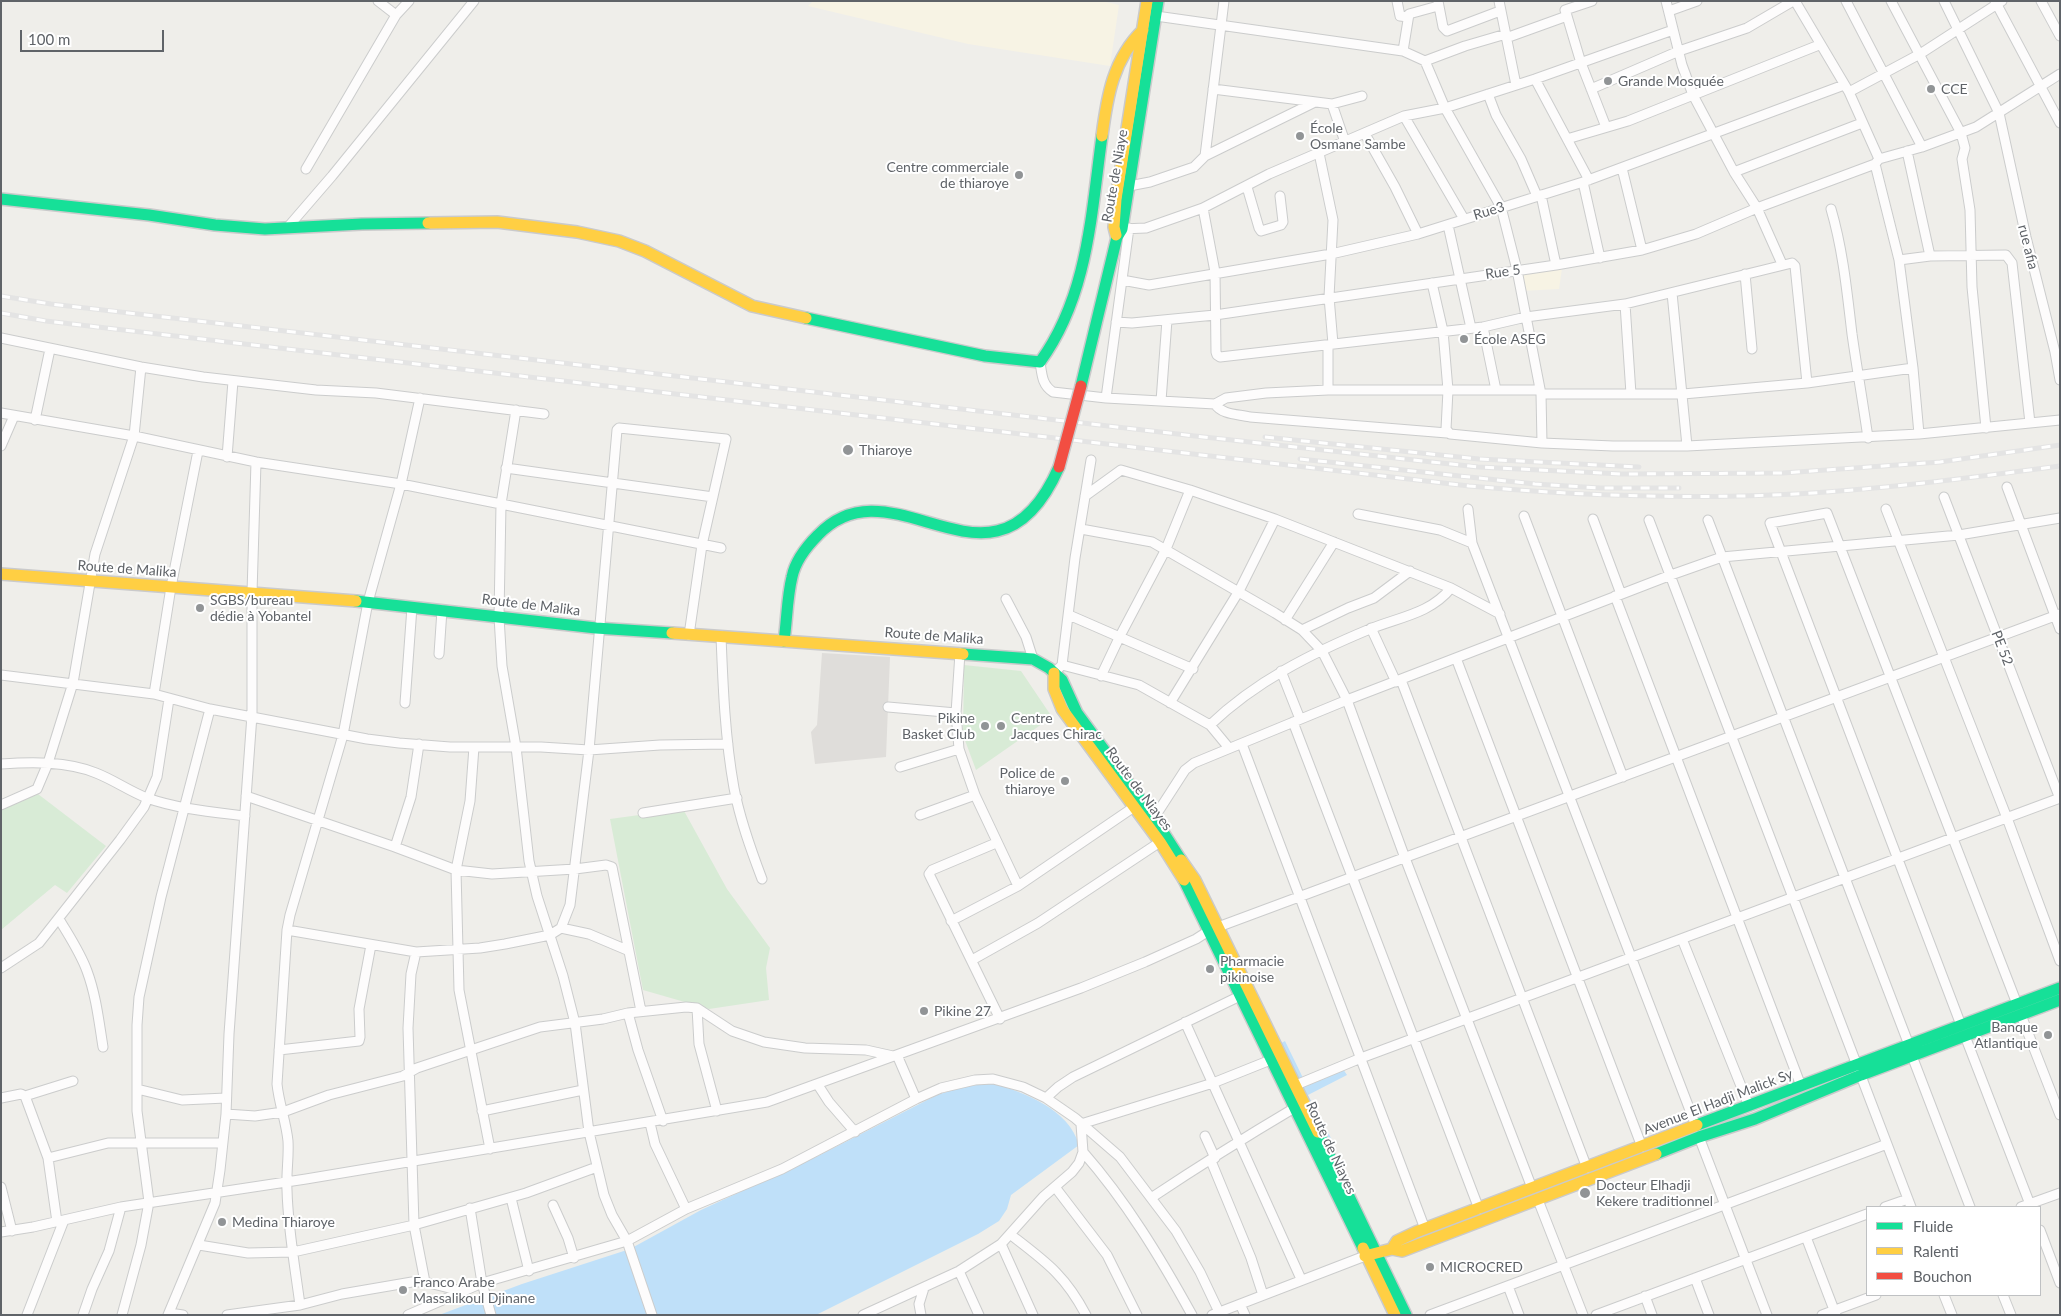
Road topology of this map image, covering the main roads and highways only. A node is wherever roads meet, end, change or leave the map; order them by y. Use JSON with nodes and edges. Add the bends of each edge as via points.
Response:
{"nodes":[{"id":1,"x":1147,"y":1,"type":"edge"},
{"id":2,"x":1158,"y":1,"type":"edge"},
{"id":3,"x":1143,"y":30,"type":"junction"},
{"id":4,"x":1,"y":199,"type":"edge"},
{"id":5,"x":1123,"y":232,"type":"junction"},
{"id":6,"x":1,"y":574,"type":"edge"},
{"id":7,"x":784,"y":641,"type":"junction"},
{"id":8,"x":1058,"y":669,"type":"joint"},
{"id":9,"x":1107,"y":763,"type":"junction"},
{"id":10,"x":1215,"y":929,"type":"junction"},
{"id":11,"x":2060,"y":988,"type":"edge"},
{"id":12,"x":2060,"y":1000,"type":"edge"},
{"id":13,"x":2019,"y":1009,"type":"junction"},
{"id":14,"x":1859,"y":1070,"type":"junction"},
{"id":15,"x":1697,"y":1132,"type":"junction"},
{"id":16,"x":1392,"y":1249,"type":"junction"},
{"id":17,"x":1370,"y":1254,"type":"junction"},
{"id":18,"x":1392,"y":1314,"type":"edge"},
{"id":19,"x":1406,"y":1315,"type":"edge"}],
"edges":[{"from":1,"to":3,"type":"main road","name":"Route de Niaye"},
{"from":2,"to":5,"type":"main road","name":"Route de Niaye"},
{"from":3,"to":4,"type":"main road","via":[[1134,37],[1116,72],[1108,97],[1079,281],[1069,314],[1040,362],[920,344],[752,306],[645,251],[619,241],[577,232],[497,222],[265,229]]},
{"from":3,"to":5,"type":"main road","name":"Route de Niaye","via":[[1116,199],[1114,227]]},
{"from":5,"to":7,"type":"main road","bridge":true,"via":[[1059,467],[1036,509],[1012,526],[988,533],[959,531],[876,510],[834,521],[812,538],[792,575]]},
{"from":6,"to":7,"type":"main road","name":"Route de Malika","via":[[368,602],[599,628]]},
{"from":7,"to":8,"type":"main road","name":"Route de Malika","via":[[1033,658]]},
{"from":8,"to":9,"type":"main road","name":"Route de Niayes","via":[[1077,713]]},
{"from":9,"to":10,"type":"main road","name":"Route de Niayes"},
{"from":9,"to":10,"type":"main road","name":"Route de Niayes","via":[[1154,818],[1188,867]]},
{"from":10,"to":17,"type":"main road","name":"Route de Niayes","via":[[1242,995]]},
{"from":10,"to":17,"type":"main road","name":"Route de Niayes","via":[[1296,1085]]},
{"from":11,"to":13,"type":"main road","name":"Avenue El Hadji Malick Sy"},
{"from":12,"to":13,"type":"main road","name":"Avenue El Hadji Malick Sy"},
{"from":13,"to":14,"type":"main road","name":"Avenue El Hadji Malick Sy"},
{"from":14,"to":15,"type":"main road","name":"Avenue El Hadji Malick Sy","via":[[1801,1086],[1749,1106]]},
{"from":14,"to":15,"type":"main road","name":"Avenue El Hadji Malick Sy","via":[[1755,1118]]},
{"from":15,"to":16,"type":"main road","name":"Avenue El Hadji Malick Sy","via":[[1538,1200],[1402,1251]]},
{"from":15,"to":16,"type":"main road","name":"Avenue El Hadji Malick Sy","via":[[1642,1147],[1425,1229],[1398,1241]]},
{"from":16,"to":17,"type":"main road","name":"Avenue El Hadji Malick Sy"},
{"from":17,"to":18,"type":"main road","name":"Route de Niayes"},
{"from":17,"to":19,"type":"main road","name":"Route de Niayes"}]}
